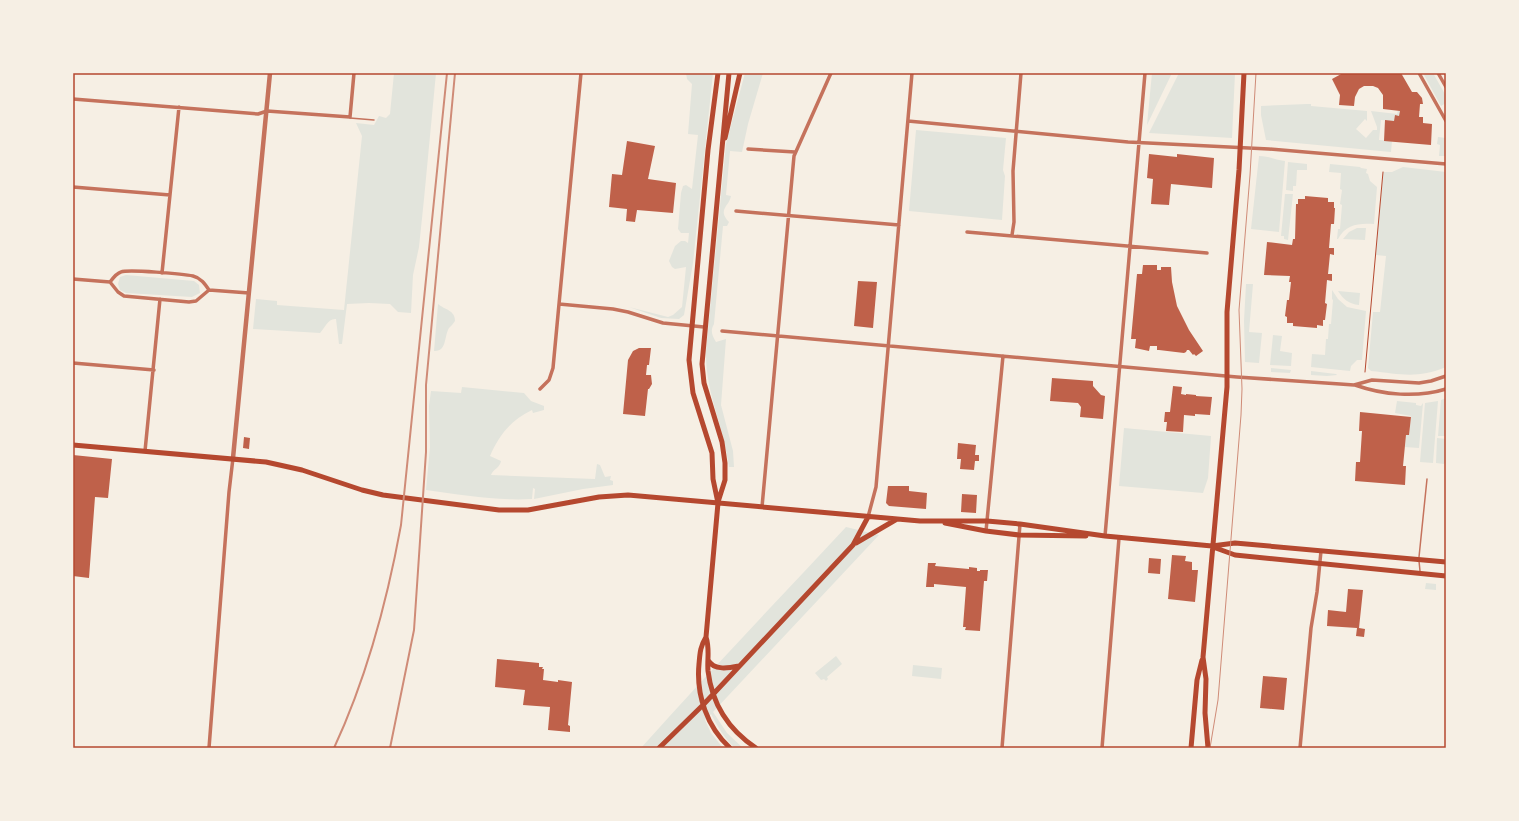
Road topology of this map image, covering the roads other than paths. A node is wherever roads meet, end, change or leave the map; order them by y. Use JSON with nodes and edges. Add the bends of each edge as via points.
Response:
{"nodes":[{"id":1,"x":270,"y":73,"type":"edge"},
{"id":2,"x":354,"y":73,"type":"edge"},
{"id":3,"x":581,"y":73,"type":"edge"},
{"id":4,"x":718,"y":73,"type":"edge"},
{"id":5,"x":729,"y":73,"type":"edge"},
{"id":6,"x":740,"y":73,"type":"edge"},
{"id":7,"x":831,"y":73,"type":"edge"},
{"id":8,"x":912,"y":73,"type":"edge"},
{"id":9,"x":1021,"y":73,"type":"edge"},
{"id":10,"x":1145,"y":73,"type":"edge"},
{"id":11,"x":1244,"y":73,"type":"edge"},
{"id":12,"x":1419,"y":73,"type":"edge"},
{"id":13,"x":1438,"y":73,"type":"edge"},
{"id":14,"x":1446,"y":87,"type":"edge"},
{"id":15,"x":73,"y":99,"type":"edge"},
{"id":16,"x":179,"y":107,"type":"junction"},
{"id":17,"x":267,"y":111,"type":"junction"},
{"id":18,"x":1446,"y":111,"type":"edge"},
{"id":19,"x":1441,"y":113,"type":"junction"},
{"id":20,"x":350,"y":118,"type":"junction"},
{"id":21,"x":374,"y":120,"type":"dead end"},
{"id":22,"x":908,"y":121,"type":"junction"},
{"id":23,"x":1446,"y":121,"type":"edge"},
{"id":24,"x":1016,"y":132,"type":"junction"},
{"id":25,"x":1139,"y":142,"type":"junction"},
{"id":26,"x":748,"y":149,"type":"dead end"},
{"id":27,"x":795,"y":152,"type":"junction"},
{"id":28,"x":720,"y":154,"type":"junction"},
{"id":29,"x":1446,"y":164,"type":"edge"},
{"id":30,"x":73,"y":187,"type":"edge"},
{"id":31,"x":170,"y":195,"type":"junction"},
{"id":32,"x":736,"y":211,"type":"dead end"},
{"id":33,"x":788,"y":216,"type":"junction"},
{"id":34,"x":899,"y":225,"type":"junction"},
{"id":35,"x":967,"y":232,"type":"dead end"},
{"id":36,"x":1012,"y":235,"type":"junction"},
{"id":37,"x":1130,"y":246,"type":"junction"},
{"id":38,"x":1207,"y":253,"type":"dead end"},
{"id":39,"x":162,"y":273,"type":"junction"},
{"id":40,"x":73,"y":279,"type":"edge"},
{"id":41,"x":110,"y":282,"type":"junction"},
{"id":42,"x":209,"y":290,"type":"junction"},
{"id":43,"x":249,"y":293,"type":"junction"},
{"id":44,"x":160,"y":299,"type":"junction"},
{"id":45,"x":559,"y":304,"type":"junction"},
{"id":46,"x":692,"y":326,"type":"junction"},
{"id":47,"x":704,"y":327,"type":"junction"},
{"id":48,"x":722,"y":331,"type":"dead end"},
{"id":49,"x":778,"y":336,"type":"junction"},
{"id":50,"x":888,"y":346,"type":"junction"},
{"id":51,"x":1003,"y":356,"type":"junction"},
{"id":52,"x":73,"y":363,"type":"edge"},
{"id":53,"x":1119,"y":366,"type":"junction"},
{"id":54,"x":154,"y":370,"type":"junction"},
{"id":55,"x":1228,"y":376,"type":"junction"},
{"id":56,"x":1446,"y":376,"type":"edge"},
{"id":57,"x":1354,"y":385,"type":"junction"},
{"id":58,"x":540,"y":389,"type":"dead end"},
{"id":59,"x":1446,"y":389,"type":"edge"},
{"id":60,"x":73,"y":446,"type":"edge"},
{"id":61,"x":145,"y":451,"type":"junction"},
{"id":62,"x":232,"y":458,"type":"junction"},
{"id":63,"x":1427,"y":479,"type":"dead end"},
{"id":64,"x":718,"y":503,"type":"junction"},
{"id":65,"x":762,"y":507,"type":"junction"},
{"id":66,"x":868,"y":516,"type":"junction"},
{"id":67,"x":898,"y":519,"type":"junction"},
{"id":68,"x":936,"y":521,"type":"junction"},
{"id":69,"x":987,"y":521,"type":"junction"},
{"id":70,"x":1020,"y":524,"type":"junction"},
{"id":71,"x":986,"y":531,"type":"junction"},
{"id":72,"x":1019,"y":535,"type":"junction"},
{"id":73,"x":1105,"y":536,"type":"junction"},
{"id":74,"x":1119,"y":538,"type":"junction"},
{"id":75,"x":853,"y":545,"type":"junction"},
{"id":76,"x":1212,"y":546,"type":"junction"},
{"id":77,"x":1321,"y":551,"type":"junction"},
{"id":78,"x":1419,"y":560,"type":"junction"},
{"id":79,"x":1320,"y":562,"type":"junction"},
{"id":80,"x":1446,"y":562,"type":"edge"},
{"id":81,"x":1420,"y":573,"type":"junction"},
{"id":82,"x":1446,"y":576,"type":"edge"},
{"id":83,"x":706,"y":637,"type":"junction"},
{"id":84,"x":1203,"y":657,"type":"junction"},
{"id":85,"x":708,"y":659,"type":"junction"},
{"id":86,"x":740,"y":665,"type":"junction"},
{"id":87,"x":713,"y":694,"type":"junction"},
{"id":88,"x":703,"y":705,"type":"junction"},
{"id":89,"x":209,"y":748,"type":"edge"},
{"id":90,"x":659,"y":748,"type":"edge"},
{"id":91,"x":730,"y":748,"type":"edge"},
{"id":92,"x":756,"y":748,"type":"edge"},
{"id":93,"x":1002,"y":748,"type":"edge"},
{"id":94,"x":1102,"y":748,"type":"edge"},
{"id":95,"x":1191,"y":748,"type":"edge"},
{"id":96,"x":1208,"y":748,"type":"edge"},
{"id":97,"x":1300,"y":748,"type":"edge"}],
"edges":[{"from":1,"to":17,"type":"street"},
{"from":2,"to":20,"type":"street"},
{"from":3,"to":45,"type":"street"},
{"from":4,"to":46,"type":"main road","via":[[708,150]]},
{"from":5,"to":28,"type":"main road"},
{"from":6,"to":28,"type":"main road"},
{"from":7,"to":27,"type":"street"},
{"from":8,"to":22,"type":"street"},
{"from":9,"to":24,"type":"street"},
{"from":10,"to":25,"type":"street"},
{"from":11,"to":55,"type":"main road","via":[[1227,312]]},
{"from":12,"to":19,"type":"street"},
{"from":13,"to":14,"type":"street"},
{"from":15,"to":16,"type":"street"},
{"from":16,"to":17,"type":"street","via":[[258,114]]},
{"from":16,"to":31,"type":"street"},
{"from":17,"to":20,"type":"street"},
{"from":17,"to":43,"type":"street"},
{"from":18,"to":19,"type":"street"},
{"from":19,"to":23,"type":"street"},
{"from":20,"to":21,"type":"lane"},
{"from":22,"to":24,"type":"street"},
{"from":22,"to":34,"type":"street"},
{"from":24,"to":25,"type":"street"},
{"from":24,"to":36,"type":"street"},
{"from":25,"to":29,"type":"street","via":[[1269,149]]},
{"from":25,"to":37,"type":"street"},
{"from":26,"to":27,"type":"street"},
{"from":27,"to":33,"type":"street"},
{"from":28,"to":47,"type":"main road"},
{"from":30,"to":31,"type":"street"},
{"from":31,"to":39,"type":"street"},
{"from":32,"to":33,"type":"street"},
{"from":33,"to":34,"type":"street"},
{"from":33,"to":49,"type":"street"},
{"from":34,"to":50,"type":"street"},
{"from":35,"to":36,"type":"street"},
{"from":36,"to":37,"type":"street"},
{"from":37,"to":38,"type":"street"},
{"from":37,"to":53,"type":"street"},
{"from":39,"to":41,"type":"street","via":[[120,272]]},
{"from":39,"to":42,"type":"street","via":[[194,276]]},
{"from":40,"to":41,"type":"street"},
{"from":41,"to":44,"type":"street","via":[[124,296]]},
{"from":42,"to":43,"type":"street"},
{"from":42,"to":44,"type":"street","via":[[196,301]]},
{"from":43,"to":62,"type":"street"},
{"from":44,"to":54,"type":"street"},
{"from":45,"to":46,"type":"street","via":[[613,309],[663,324]]},
{"from":45,"to":58,"type":"street","via":[[553,368],[549,380]]},
{"from":46,"to":47,"type":"street"},
{"from":46,"to":64,"type":"main road","via":[[689,360],[691,381],[710,445]]},
{"from":47,"to":64,"type":"main road","via":[[704,383],[722,442],[725,463],[725,480]]},
{"from":48,"to":49,"type":"street"},
{"from":49,"to":50,"type":"street"},
{"from":49,"to":65,"type":"street"},
{"from":50,"to":51,"type":"street"},
{"from":50,"to":66,"type":"street","via":[[876,487]]},
{"from":51,"to":53,"type":"street"},
{"from":51,"to":69,"type":"street"},
{"from":52,"to":54,"type":"street"},
{"from":53,"to":55,"type":"street"},
{"from":53,"to":73,"type":"street"},
{"from":54,"to":61,"type":"street"},
{"from":55,"to":57,"type":"street"},
{"from":55,"to":76,"type":"main road"},
{"from":56,"to":57,"type":"street","via":[[1419,383],[1372,380]]},
{"from":57,"to":59,"type":"street","via":[[1371,391],[1414,394]]},
{"from":60,"to":61,"type":"main road"},
{"from":61,"to":62,"type":"main road"},
{"from":62,"to":64,"type":"main road","via":[[283,465],[362,490],[499,510],[528,510],[610,496]]},
{"from":62,"to":89,"type":"street"},
{"from":63,"to":78,"type":"lane"},
{"from":64,"to":65,"type":"main road"},
{"from":64,"to":83,"type":"main road"},
{"from":65,"to":66,"type":"main road"},
{"from":66,"to":67,"type":"main road"},
{"from":66,"to":75,"type":"main road"},
{"from":67,"to":68,"type":"main road"},
{"from":67,"to":75,"type":"main road"},
{"from":68,"to":69,"type":"main road"},
{"from":68,"to":71,"type":"main road"},
{"from":69,"to":70,"type":"main road"},
{"from":69,"to":71,"type":"street"},
{"from":70,"to":72,"type":"street"},
{"from":70,"to":73,"type":"main road"},
{"from":71,"to":72,"type":"main road"},
{"from":72,"to":73,"type":"main road"},
{"from":72,"to":93,"type":"street"},
{"from":73,"to":74,"type":"main road"},
{"from":74,"to":76,"type":"main road"},
{"from":74,"to":94,"type":"street"},
{"from":75,"to":86,"type":"main road"},
{"from":76,"to":77,"type":"main road","via":[[1235,543]]},
{"from":76,"to":79,"type":"main road","via":[[1235,555]]},
{"from":76,"to":84,"type":"main road"},
{"from":77,"to":78,"type":"main road"},
{"from":77,"to":79,"type":"street"},
{"from":78,"to":80,"type":"main road"},
{"from":78,"to":81,"type":"lane"},
{"from":79,"to":81,"type":"main road"},
{"from":79,"to":97,"type":"street","via":[[1311,624]]},
{"from":81,"to":82,"type":"main road"},
{"from":83,"to":85,"type":"main road","via":[[709,646]]},
{"from":83,"to":88,"type":"main road","via":[[700,646],[698,671]]},
{"from":84,"to":95,"type":"main road","via":[[1197,680]]},
{"from":84,"to":96,"type":"main road"},
{"from":85,"to":86,"type":"main road","via":[[711,664],[719,667]]},
{"from":85,"to":87,"type":"main road"},
{"from":86,"to":87,"type":"main road"},
{"from":87,"to":88,"type":"main road"},
{"from":87,"to":92,"type":"main road","via":[[717,706],[730,725]]},
{"from":88,"to":90,"type":"main road"},
{"from":88,"to":91,"type":"main road","via":[[716,732]]}]}
